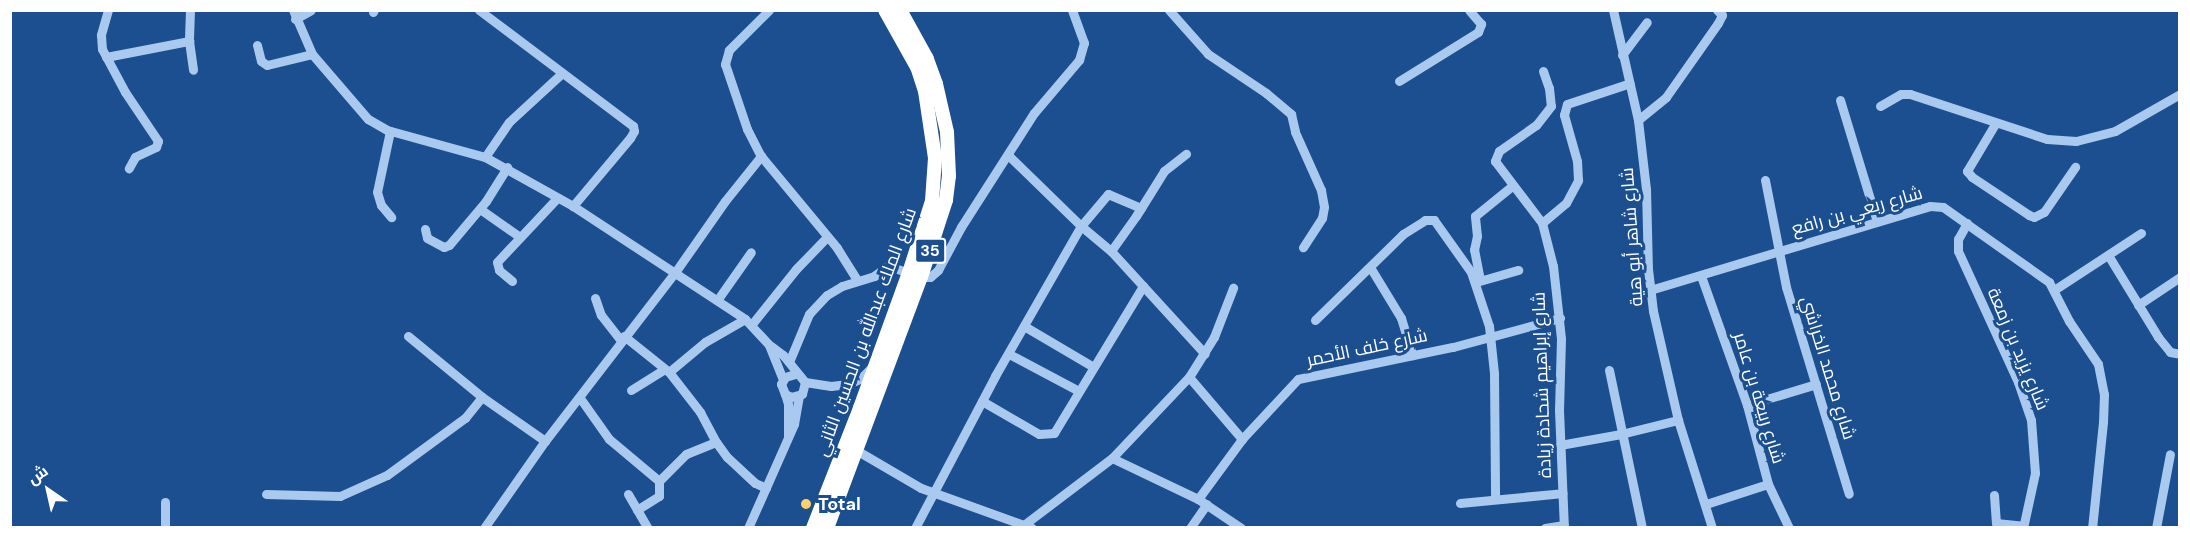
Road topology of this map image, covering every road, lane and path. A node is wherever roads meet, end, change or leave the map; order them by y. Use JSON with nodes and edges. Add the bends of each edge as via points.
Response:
{"nodes":[{"id":1,"x":108,"y":10,"type":"edge"},
{"id":2,"x":190,"y":10,"type":"edge"},
{"id":3,"x":311,"y":10,"type":"edge"},
{"id":4,"x":479,"y":10,"type":"edge"},
{"id":5,"x":769,"y":10,"type":"edge"},
{"id":6,"x":885,"y":10,"type":"edge"},
{"id":7,"x":900,"y":10,"type":"edge"},
{"id":8,"x":1072,"y":10,"type":"edge"},
{"id":9,"x":1169,"y":10,"type":"edge"},
{"id":10,"x":1470,"y":10,"type":"edge"},
{"id":11,"x":1613,"y":10,"type":"edge"},
{"id":12,"x":1722,"y":12,"type":"edge"},
{"id":13,"x":294,"y":15,"type":"edge"},
{"id":14,"x":1647,"y":22,"type":"dead end"},
{"id":15,"x":189,"y":40,"type":"junction"},
{"id":16,"x":257,"y":45,"type":"dead end"},
{"id":17,"x":312,"y":54,"type":"junction"},
{"id":18,"x":1622,"y":55,"type":"junction"},
{"id":19,"x":106,"y":57,"type":"junction"},
{"id":20,"x":193,"y":70,"type":"dead end"},
{"id":21,"x":1543,"y":70,"type":"dead end"},
{"id":22,"x":561,"y":74,"type":"junction"},
{"id":23,"x":1399,"y":81,"type":"dead end"},
{"id":24,"x":1630,"y":83,"type":"junction"},
{"id":25,"x":2180,"y":94,"type":"edge"},
{"id":26,"x":1840,"y":100,"type":"dead end"},
{"id":27,"x":1880,"y":106,"type":"dead end"},
{"id":28,"x":1638,"y":120,"type":"junction"},
{"id":29,"x":1995,"y":124,"type":"junction"},
{"id":30,"x":390,"y":131,"type":"junction"},
{"id":31,"x":1186,"y":154,"type":"dead end"},
{"id":32,"x":1008,"y":155,"type":"junction"},
{"id":33,"x":761,"y":156,"type":"junction"},
{"id":34,"x":485,"y":157,"type":"junction"},
{"id":35,"x":2075,"y":166,"type":"dead end"},
{"id":36,"x":129,"y":168,"type":"dead end"},
{"id":37,"x":507,"y":168,"type":"junction"},
{"id":38,"x":1765,"y":180,"type":"dead end"},
{"id":39,"x":1512,"y":186,"type":"junction"},
{"id":40,"x":557,"y":198,"type":"junction"},
{"id":41,"x":573,"y":206,"type":"junction"},
{"id":42,"x":1141,"y":208,"type":"junction"},
{"id":43,"x":480,"y":209,"type":"junction"},
{"id":44,"x":391,"y":217,"type":"dead end"},
{"id":45,"x":1876,"y":222,"type":"junction"},
{"id":46,"x":1542,"y":223,"type":"junction"},
{"id":47,"x":1967,"y":223,"type":"junction"},
{"id":48,"x":1081,"y":226,"type":"junction"},
{"id":49,"x":425,"y":229,"type":"dead end"},
{"id":50,"x":2141,"y":233,"type":"dead end"},
{"id":51,"x":520,"y":237,"type":"junction"},
{"id":52,"x":827,"y":237,"type":"junction"},
{"id":53,"x":1304,"y":248,"type":"dead end"},
{"id":54,"x":1779,"y":250,"type":"junction"},
{"id":55,"x":1111,"y":251,"type":"junction"},
{"id":56,"x":751,"y":252,"type":"dead end"},
{"id":57,"x":2108,"y":255,"type":"junction"},
{"id":58,"x":1370,"y":267,"type":"junction"},
{"id":59,"x":1518,"y":270,"type":"dead end"},
{"id":60,"x":676,"y":271,"type":"junction"},
{"id":61,"x":915,"y":275,"type":"junction"},
{"id":62,"x":1701,"y":276,"type":"junction"},
{"id":63,"x":2180,"y":277,"type":"edge"},
{"id":64,"x":512,"y":280,"type":"dead end"},
{"id":65,"x":857,"y":280,"type":"junction"},
{"id":66,"x":1478,"y":281,"type":"junction"},
{"id":67,"x":1143,"y":286,"type":"junction"},
{"id":68,"x":1233,"y":288,"type":"dead end"},
{"id":69,"x":1650,"y":290,"type":"junction"},
{"id":70,"x":2054,"y":290,"type":"junction"},
{"id":71,"x":595,"y":298,"type":"dead end"},
{"id":72,"x":718,"y":299,"type":"junction"},
{"id":73,"x":2138,"y":305,"type":"junction"},
{"id":74,"x":1560,"y":318,"type":"junction"},
{"id":75,"x":1315,"y":320,"type":"dead end"},
{"id":76,"x":748,"y":322,"type":"junction"},
{"id":77,"x":1024,"y":326,"type":"junction"},
{"id":78,"x":408,"y":336,"type":"dead end"},
{"id":79,"x":1491,"y":337,"type":"junction"},
{"id":80,"x":622,"y":339,"type":"junction"},
{"id":81,"x":769,"y":345,"type":"junction"},
{"id":82,"x":1008,"y":354,"type":"junction"},
{"id":83,"x":1205,"y":354,"type":"junction"},
{"id":84,"x":1412,"y":355,"type":"junction"},
{"id":85,"x":2179,"y":355,"type":"edge"},
{"id":86,"x":789,"y":362,"type":"junction"},
{"id":87,"x":875,"y":364,"type":"junction"},
{"id":88,"x":1092,"y":366,"type":"junction"},
{"id":89,"x":666,"y":370,"type":"junction"},
{"id":90,"x":1609,"y":370,"type":"dead end"},
{"id":91,"x":795,"y":374,"type":"junction"},
{"id":92,"x":1189,"y":377,"type":"junction"},
{"id":93,"x":783,"y":380,"type":"junction"},
{"id":94,"x":1816,"y":384,"type":"junction"},
{"id":95,"x":838,"y":388,"type":"junction"},
{"id":96,"x":803,"y":389,"type":"junction"},
{"id":97,"x":631,"y":390,"type":"dead end"},
{"id":98,"x":1079,"y":391,"type":"junction"},
{"id":99,"x":785,"y":394,"type":"junction"},
{"id":100,"x":482,"y":397,"type":"junction"},
{"id":101,"x":580,"y":398,"type":"junction"},
{"id":102,"x":982,"y":401,"type":"junction"},
{"id":103,"x":1747,"y":405,"type":"junction"},
{"id":104,"x":860,"y":408,"type":"junction"},
{"id":105,"x":1678,"y":420,"type":"junction"},
{"id":106,"x":1621,"y":435,"type":"junction"},
{"id":107,"x":788,"y":436,"type":"junction"},
{"id":108,"x":1242,"y":439,"type":"junction"},
{"id":109,"x":545,"y":441,"type":"junction"},
{"id":110,"x":716,"y":442,"type":"junction"},
{"id":111,"x":1560,"y":445,"type":"junction"},
{"id":112,"x":856,"y":450,"type":"junction"},
{"id":113,"x":2170,"y":454,"type":"dead end"},
{"id":114,"x":1112,"y":458,"type":"junction"},
{"id":115,"x":659,"y":481,"type":"junction"},
{"id":116,"x":1768,"y":484,"type":"junction"},
{"id":117,"x":837,"y":485,"type":"junction"},
{"id":118,"x":766,"y":488,"type":"junction"},
{"id":119,"x":935,"y":493,"type":"junction"},
{"id":120,"x":1563,"y":493,"type":"junction"},
{"id":121,"x":266,"y":494,"type":"dead end"},
{"id":122,"x":628,"y":494,"type":"dead end"},
{"id":123,"x":1849,"y":494,"type":"dead end"},
{"id":124,"x":1994,"y":495,"type":"dead end"},
{"id":125,"x":1198,"y":499,"type":"junction"},
{"id":126,"x":1495,"y":499,"type":"junction"},
{"id":127,"x":165,"y":502,"type":"dead end"},
{"id":128,"x":1460,"y":503,"type":"dead end"},
{"id":129,"x":1207,"y":504,"type":"junction"},
{"id":130,"x":1706,"y":504,"type":"junction"},
{"id":131,"x":637,"y":510,"type":"junction"},
{"id":132,"x":490,"y":526,"type":"edge"},
{"id":133,"x":1028,"y":526,"type":"edge"},
{"id":134,"x":1564,"y":526,"type":"edge"},
{"id":135,"x":2023,"y":527,"type":"edge"},
{"id":136,"x":165,"y":528,"type":"edge"},
{"id":137,"x":648,"y":528,"type":"edge"},
{"id":138,"x":748,"y":528,"type":"edge"},
{"id":139,"x":813,"y":528,"type":"edge"},
{"id":140,"x":827,"y":528,"type":"edge"},
{"id":141,"x":915,"y":528,"type":"edge"},
{"id":142,"x":1190,"y":528,"type":"edge"},
{"id":143,"x":1241,"y":528,"type":"edge"},
{"id":144,"x":1545,"y":528,"type":"edge"},
{"id":145,"x":1642,"y":528,"type":"edge"},
{"id":146,"x":1712,"y":528,"type":"edge"},
{"id":147,"x":1790,"y":528,"type":"edge"},
{"id":148,"x":2092,"y":528,"type":"edge"},
{"id":149,"x":2156,"y":528,"type":"edge"}],
"edges":[{"from":1,"to":19,"type":"street","via":[[100,42]]},
{"from":2,"to":15,"type":"street"},
{"from":3,"to":13,"type":"street"},
{"from":4,"to":22,"type":"street"},
{"from":5,"to":33,"type":"street","via":[[725,57],[747,129]]},
{"from":6,"to":61,"type":"highway","name":"شارع الملك عبدالله بن الحسين الثاني","number":"35","via":[[917,66],[933,134],[932,201]]},
{"from":7,"to":61,"type":"highway","name":"شارع الملك عبدالله بن الحسين الثاني","number":"35","via":[[927,58],[948,141],[946,200]]},
{"from":8,"to":32,"type":"street","via":[[1084,43],[1079,60],[1034,113]]},
{"from":9,"to":53,"type":"street","via":[[1208,54],[1290,114],[1294,132],[1321,190],[1324,207],[1322,218]]},
{"from":10,"to":23,"type":"street","via":[[1481,24],[1478,32]]},
{"from":11,"to":18,"type":"street","name":"شارع شاهر أبو هية"},
{"from":12,"to":28,"type":"street","via":[[1666,97]]},
{"from":13,"to":17,"type":"street"},
{"from":14,"to":18,"type":"street"},
{"from":15,"to":19,"type":"street"},
{"from":15,"to":20,"type":"street"},
{"from":16,"to":17,"type":"street","via":[[261,61],[267,65]]},
{"from":17,"to":30,"type":"street","via":[[354,106],[377,126]]},
{"from":18,"to":24,"type":"street","name":"شارع شاهر أبو هية"},
{"from":19,"to":36,"type":"street","via":[[158,141],[153,149],[135,157]]},
{"from":21,"to":39,"type":"street","name":"شارع إبراهيم شحادة زيادة","via":[[1551,106],[1536,125],[1499,151],[1496,158],[1497,166]]},
{"from":22,"to":34,"type":"street","via":[[509,122]]},
{"from":22,"to":41,"type":"street","via":[[616,112],[634,131]]},
{"from":24,"to":28,"type":"street","name":"شارع شاهر أبو هية"},
{"from":24,"to":46,"type":"street","via":[[1573,101],[1564,109],[1578,180],[1566,203]]},
{"from":25,"to":29,"type":"street","via":[[2115,131],[2076,141],[2047,139]]},
{"from":26,"to":45,"type":"street"},
{"from":27,"to":29,"type":"street","via":[[1901,94],[1910,94]]},
{"from":28,"to":69,"type":"street","name":"شارع شاهر أبو هية"},
{"from":29,"to":35,"type":"street","via":[[1967,171],[2029,215],[2044,212]]},
{"from":30,"to":34,"type":"street"},
{"from":30,"to":44,"type":"street","via":[[377,192],[381,206]]},
{"from":31,"to":42,"type":"street","via":[[1164,171]]},
{"from":32,"to":48,"type":"street"},
{"from":32,"to":61,"type":"street","via":[[938,270],[930,277]]},
{"from":33,"to":52,"type":"street"},
{"from":33,"to":60,"type":"street"},
{"from":34,"to":37,"type":"street"},
{"from":37,"to":40,"type":"street"},
{"from":37,"to":43,"type":"street"},
{"from":38,"to":54,"type":"street","name":"شارع محمد الخراشي"},
{"from":39,"to":46,"type":"street","name":"شارع إبراهيم شحادة زيادة"},
{"from":39,"to":66,"type":"street","via":[[1475,216]]},
{"from":40,"to":41,"type":"street"},
{"from":40,"to":51,"type":"street"},
{"from":41,"to":60,"type":"street"},
{"from":42,"to":48,"type":"street","via":[[1108,194]]},
{"from":42,"to":55,"type":"street"},
{"from":43,"to":49,"type":"street","via":[[447,246],[426,236]]},
{"from":43,"to":51,"type":"street"},
{"from":45,"to":47,"type":"street","name":"شارع ربعي بن رافع","via":[[1936,205]]},
{"from":45,"to":54,"type":"street","name":"شارع ربعي بن رافع"},
{"from":46,"to":74,"type":"street","name":"شارع إبراهيم شحادة زيادة"},
{"from":47,"to":70,"type":"street","name":"شارع ربعي بن رافع","via":[[2040,275]]},
{"from":47,"to":135,"type":"street","name":"شارع يزيد بن زمعة","via":[[1958,239],[1958,250],[2018,382],[2031,420],[2035,473]]},
{"from":48,"to":55,"type":"street"},
{"from":48,"to":77,"type":"street"},
{"from":50,"to":57,"type":"street"},
{"from":51,"to":64,"type":"street","via":[[496,264]]},
{"from":52,"to":65,"type":"street"},
{"from":52,"to":76,"type":"street"},
{"from":54,"to":62,"type":"street","name":"شارع ربعي بن رافع"},
{"from":54,"to":94,"type":"street","name":"شارع محمد الخراشي","via":[[1786,287]]},
{"from":55,"to":67,"type":"street"},
{"from":56,"to":72,"type":"street"},
{"from":57,"to":70,"type":"street"},
{"from":57,"to":73,"type":"street"},
{"from":58,"to":66,"type":"street","via":[[1403,234],[1431,219]]},
{"from":58,"to":75,"type":"street"},
{"from":58,"to":84,"type":"street","via":[[1401,318]]},
{"from":59,"to":66,"type":"street"},
{"from":60,"to":72,"type":"street"},
{"from":60,"to":80,"type":"street"},
{"from":61,"to":65,"type":"street","via":[[888,266],[874,276]]},
{"from":61,"to":87,"type":"highway","name":"شارع الملك عبدالله بن الحسين الثاني","number":"35"},
{"from":61,"to":112,"type":"highway","name":"شارع الملك عبدالله بن الحسين الثاني","number":"35"},
{"from":62,"to":69,"type":"street","name":"شارع ربعي بن رافع"},
{"from":62,"to":103,"type":"street","name":"شارع ربيعة بن عامر"},
{"from":63,"to":73,"type":"street"},
{"from":65,"to":86,"type":"street","via":[[813,308]]},
{"from":66,"to":79,"type":"street"},
{"from":67,"to":83,"type":"street"},
{"from":67,"to":88,"type":"street"},
{"from":68,"to":83,"type":"street"},
{"from":69,"to":105,"type":"street","name":"شارع شاهر أبو هية"},
{"from":70,"to":148,"type":"street","name":"شارع ربعي بن رافع","via":[[2101,373],[2104,394]]},
{"from":71,"to":80,"type":"street","via":[[601,315]]},
{"from":72,"to":76,"type":"street"},
{"from":73,"to":85,"type":"street","via":[[2166,348]]},
{"from":74,"to":79,"type":"street","name":"شارع خلف الأحمر"},
{"from":74,"to":111,"type":"street","name":"شارع إبراهيم شحادة زيادة"},
{"from":76,"to":81,"type":"street"},
{"from":76,"to":89,"type":"street","via":[[714,336]]},
{"from":77,"to":82,"type":"street"},
{"from":77,"to":88,"type":"street"},
{"from":78,"to":100,"type":"street"},
{"from":79,"to":84,"type":"street","name":"شارع خلف الأحمر"},
{"from":79,"to":126,"type":"street"},
{"from":80,"to":89,"type":"street"},
{"from":80,"to":101,"type":"street"},
{"from":81,"to":86,"type":"street"},
{"from":81,"to":93,"type":"street"},
{"from":82,"to":98,"type":"street"},
{"from":82,"to":102,"type":"street"},
{"from":83,"to":92,"type":"street"},
{"from":84,"to":108,"type":"street","name":"شارع خلف الأحمر","via":[[1298,379]]},
{"from":86,"to":91,"type":"street"},
{"from":87,"to":95,"type":"street","via":[[856,381]]},
{"from":87,"to":104,"type":"highway","name":"شارع الملك عبدالله بن الحسين الثاني","number":"35"},
{"from":88,"to":98,"type":"street"},
{"from":89,"to":97,"type":"street"},
{"from":89,"to":110,"type":"street","via":[[700,411]]},
{"from":90,"to":106,"type":"street"},
{"from":91,"to":93,"type":"street"},
{"from":91,"to":96,"type":"street"},
{"from":92,"to":108,"type":"street"},
{"from":92,"to":114,"type":"street"},
{"from":93,"to":99,"type":"street"},
{"from":94,"to":103,"type":"street"},
{"from":94,"to":123,"type":"street","name":"شارع محمد الخراشي"},
{"from":95,"to":96,"type":"street"},
{"from":95,"to":104,"type":"street","via":[[858,390]]},
{"from":96,"to":99,"type":"street","via":[[791,397]]},
{"from":96,"to":107,"type":"street"},
{"from":98,"to":102,"type":"street","via":[[1058,429],[1048,435],[1039,434]]},
{"from":99,"to":107,"type":"street"},
{"from":100,"to":109,"type":"street"},
{"from":100,"to":121,"type":"street","via":[[465,418],[387,475],[340,496]]},
{"from":101,"to":109,"type":"street"},
{"from":101,"to":115,"type":"street","via":[[609,439]]},
{"from":102,"to":119,"type":"street"},
{"from":103,"to":116,"type":"street","name":"شارع ربيعة بن عامر"},
{"from":104,"to":117,"type":"highway","name":"شارع الملك عبدالله بن الحسين الثاني","number":"35"},
{"from":105,"to":106,"type":"street"},
{"from":105,"to":130,"type":"street","name":"شارع شاهر أبو هية"},
{"from":106,"to":111,"type":"street"},
{"from":106,"to":145,"type":"street"},
{"from":107,"to":118,"type":"street"},
{"from":108,"to":125,"type":"street","name":"شارع خلف الأحمر"},
{"from":109,"to":132,"type":"street"},
{"from":110,"to":115,"type":"street","via":[[686,454]]},
{"from":110,"to":118,"type":"street","via":[[737,466]]},
{"from":111,"to":120,"type":"street","name":"شارع إبراهيم شحادة زيادة"},
{"from":112,"to":117,"type":"highway","name":"شارع الملك عبدالله بن الحسين الثاني","number":"35"},
{"from":112,"to":119,"type":"street","via":[[901,479]]},
{"from":113,"to":149,"type":"street"},
{"from":114,"to":125,"type":"street"},
{"from":114,"to":133,"type":"street"},
{"from":115,"to":131,"type":"street","via":[[659,496]]},
{"from":116,"to":130,"type":"street"},
{"from":116,"to":147,"type":"street","name":"شارع ربيعة بن عامر"},
{"from":117,"to":139,"type":"highway","name":"شارع الملك عبدالله بن الحسين الثاني","number":"35"},
{"from":117,"to":140,"type":"highway","name":"شارع الملك عبدالله بن الحسين الثاني","number":"35"},
{"from":118,"to":138,"type":"street"},
{"from":119,"to":133,"type":"street"},
{"from":119,"to":141,"type":"street"},
{"from":120,"to":126,"type":"street"},
{"from":120,"to":134,"type":"street","name":"شارع إبراهيم شحادة زيادة"},
{"from":122,"to":131,"type":"street"},
{"from":124,"to":135,"type":"street","via":[[1996,523]]},
{"from":125,"to":129,"type":"street"},
{"from":126,"to":128,"type":"street"},
{"from":127,"to":136,"type":"street"},
{"from":129,"to":142,"type":"street"},
{"from":129,"to":143,"type":"street"},
{"from":130,"to":146,"type":"street","name":"شارع شاهر أبو هية"},
{"from":131,"to":137,"type":"street"},
{"from":134,"to":144,"type":"street"}]}
